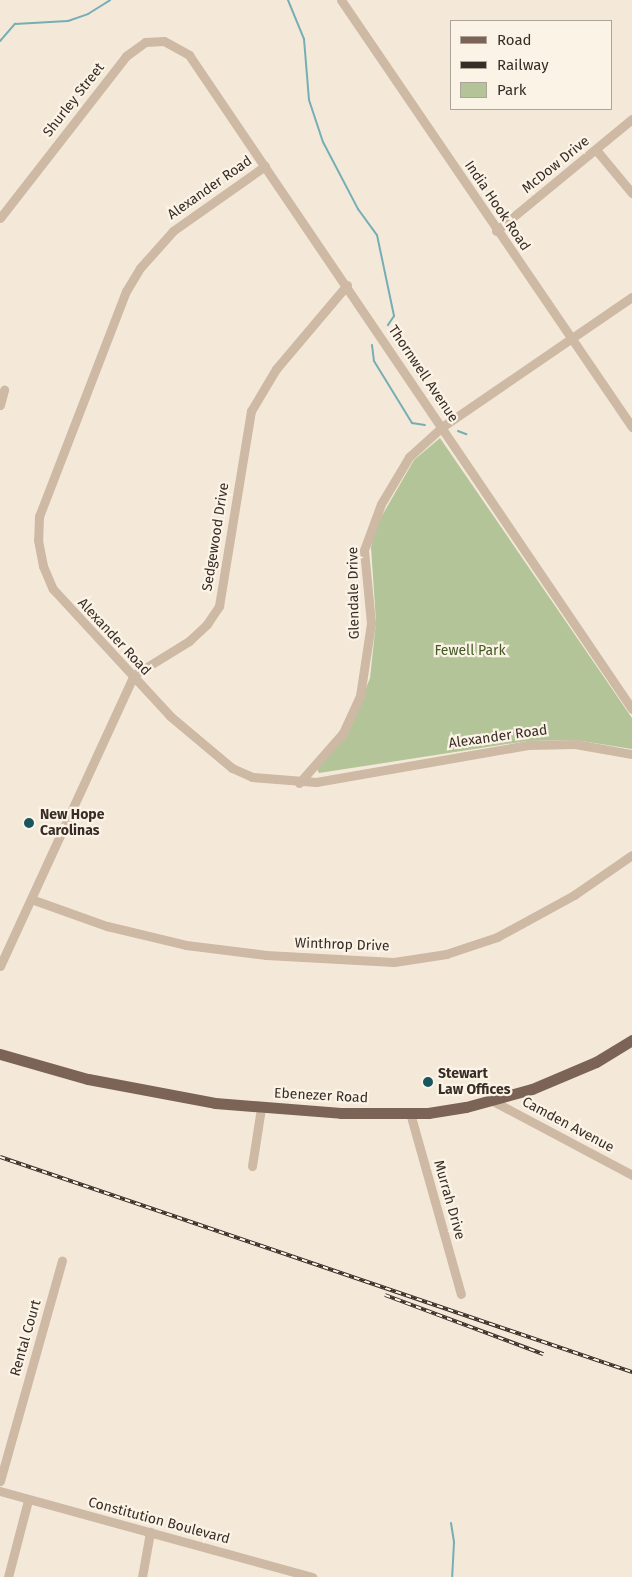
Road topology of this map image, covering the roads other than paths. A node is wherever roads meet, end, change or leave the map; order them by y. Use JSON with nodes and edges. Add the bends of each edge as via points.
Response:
{"nodes":[{"id":1,"x":341,"y":0,"type":"edge"},
{"id":2,"x":189,"y":55,"type":"joint"},
{"id":3,"x":632,"y":119,"type":"edge"},
{"id":4,"x":597,"y":151,"type":"junction"},
{"id":5,"x":265,"y":166,"type":"junction"},
{"id":6,"x":632,"y":193,"type":"edge"},
{"id":7,"x":0,"y":218,"type":"edge"},
{"id":8,"x":496,"y":231,"type":"junction"},
{"id":9,"x":347,"y":285,"type":"junction"},
{"id":10,"x":632,"y":297,"type":"edge"},
{"id":11,"x":572,"y":338,"type":"junction"},
{"id":12,"x":4,"y":390,"type":"dead end"},
{"id":13,"x":0,"y":405,"type":"edge"},
{"id":14,"x":442,"y":427,"type":"junction"},
{"id":15,"x":632,"y":427,"type":"edge"},
{"id":16,"x":134,"y":676,"type":"junction"},
{"id":17,"x":632,"y":709,"type":"edge"},
{"id":18,"x":632,"y":754,"type":"edge"},
{"id":19,"x":299,"y":783,"type":"junction"},
{"id":20,"x":632,"y":855,"type":"edge"},
{"id":21,"x":31,"y":899,"type":"junction"},
{"id":22,"x":0,"y":966,"type":"edge"},
{"id":23,"x":632,"y":1040,"type":"edge"},
{"id":24,"x":0,"y":1054,"type":"edge"},
{"id":25,"x":490,"y":1100,"type":"junction"},
{"id":26,"x":261,"y":1108,"type":"junction"},
{"id":27,"x":410,"y":1113,"type":"junction"},
{"id":28,"x":252,"y":1166,"type":"dead end"},
{"id":29,"x":632,"y":1175,"type":"edge"},
{"id":30,"x":62,"y":1261,"type":"dead end"},
{"id":31,"x":461,"y":1294,"type":"dead end"},
{"id":32,"x":0,"y":1481,"type":"edge"},
{"id":33,"x":0,"y":1491,"type":"edge"},
{"id":34,"x":28,"y":1500,"type":"junction"},
{"id":35,"x":150,"y":1532,"type":"junction"},
{"id":36,"x":8,"y":1577,"type":"edge"},
{"id":37,"x":142,"y":1577,"type":"edge"},
{"id":38,"x":312,"y":1577,"type":"edge"}],
"edges":[{"from":1,"to":8,"type":"street","name":"India Hook Road"},
{"from":2,"to":5,"type":"street","name":"Thornwell Avenue"},
{"from":2,"to":7,"type":"street","name":"Shurley Street","via":[[164,41],[145,42],[126,56]]},
{"from":3,"to":4,"type":"street","name":"McDow Drive"},
{"from":4,"to":6,"type":"street"},
{"from":4,"to":8,"type":"street","name":"McDow Drive"},
{"from":5,"to":9,"type":"street","name":"Thornwell Avenue"},
{"from":5,"to":16,"type":"street","name":"Alexander Road","via":[[173,231],[140,268],[115,315],[39,516],[38,540],[43,566],[53,589]]},
{"from":8,"to":11,"type":"street","name":"India Hook Road"},
{"from":9,"to":14,"type":"street","name":"Thornwell Avenue"},
{"from":9,"to":16,"type":"street","name":"Sedgewood Drive","via":[[276,369],[251,412],[219,606],[208,624],[189,641]]},
{"from":10,"to":11,"type":"street","name":"Glendale Drive"},
{"from":11,"to":14,"type":"street","name":"Glendale Drive"},
{"from":11,"to":15,"type":"street","name":"India Hook Road"},
{"from":12,"to":13,"type":"street"},
{"from":14,"to":17,"type":"street","name":"Thornwell Avenue"},
{"from":14,"to":19,"type":"street","name":"Glendale Drive","via":[[409,457],[370,526],[364,550],[371,623],[360,696],[343,733]]},
{"from":16,"to":19,"type":"street","name":"Alexander Road","via":[[170,716],[232,768],[252,777]]},
{"from":16,"to":21,"type":"street"},
{"from":18,"to":19,"type":"street","name":"Alexander Road","via":[[575,744],[528,745]]},
{"from":20,"to":21,"type":"street","name":"Winthrop Drive","via":[[550,910],[497,937],[446,954],[394,962],[283,957],[186,945],[107,926]]},
{"from":21,"to":22,"type":"street"},
{"from":23,"to":25,"type":"main road","name":"Ebenezer Road","via":[[596,1062],[564,1076]]},
{"from":24,"to":26,"type":"main road","name":"Ebenezer Road","via":[[130,1088]]},
{"from":25,"to":27,"type":"main road","name":"Ebenezer Road"},
{"from":25,"to":29,"type":"street","name":"Camden Avenue"},
{"from":26,"to":27,"type":"main road","name":"Ebenezer Road"},
{"from":26,"to":28,"type":"street"},
{"from":27,"to":31,"type":"street","name":"Murrah Drive"},
{"from":30,"to":32,"type":"street","name":"Rental Court"},
{"from":33,"to":34,"type":"street","name":"Constitution Boulevard"},
{"from":34,"to":35,"type":"street","name":"Constitution Boulevard"},
{"from":34,"to":36,"type":"street"},
{"from":35,"to":37,"type":"street"},
{"from":35,"to":38,"type":"street","name":"Constitution Boulevard"}]}
